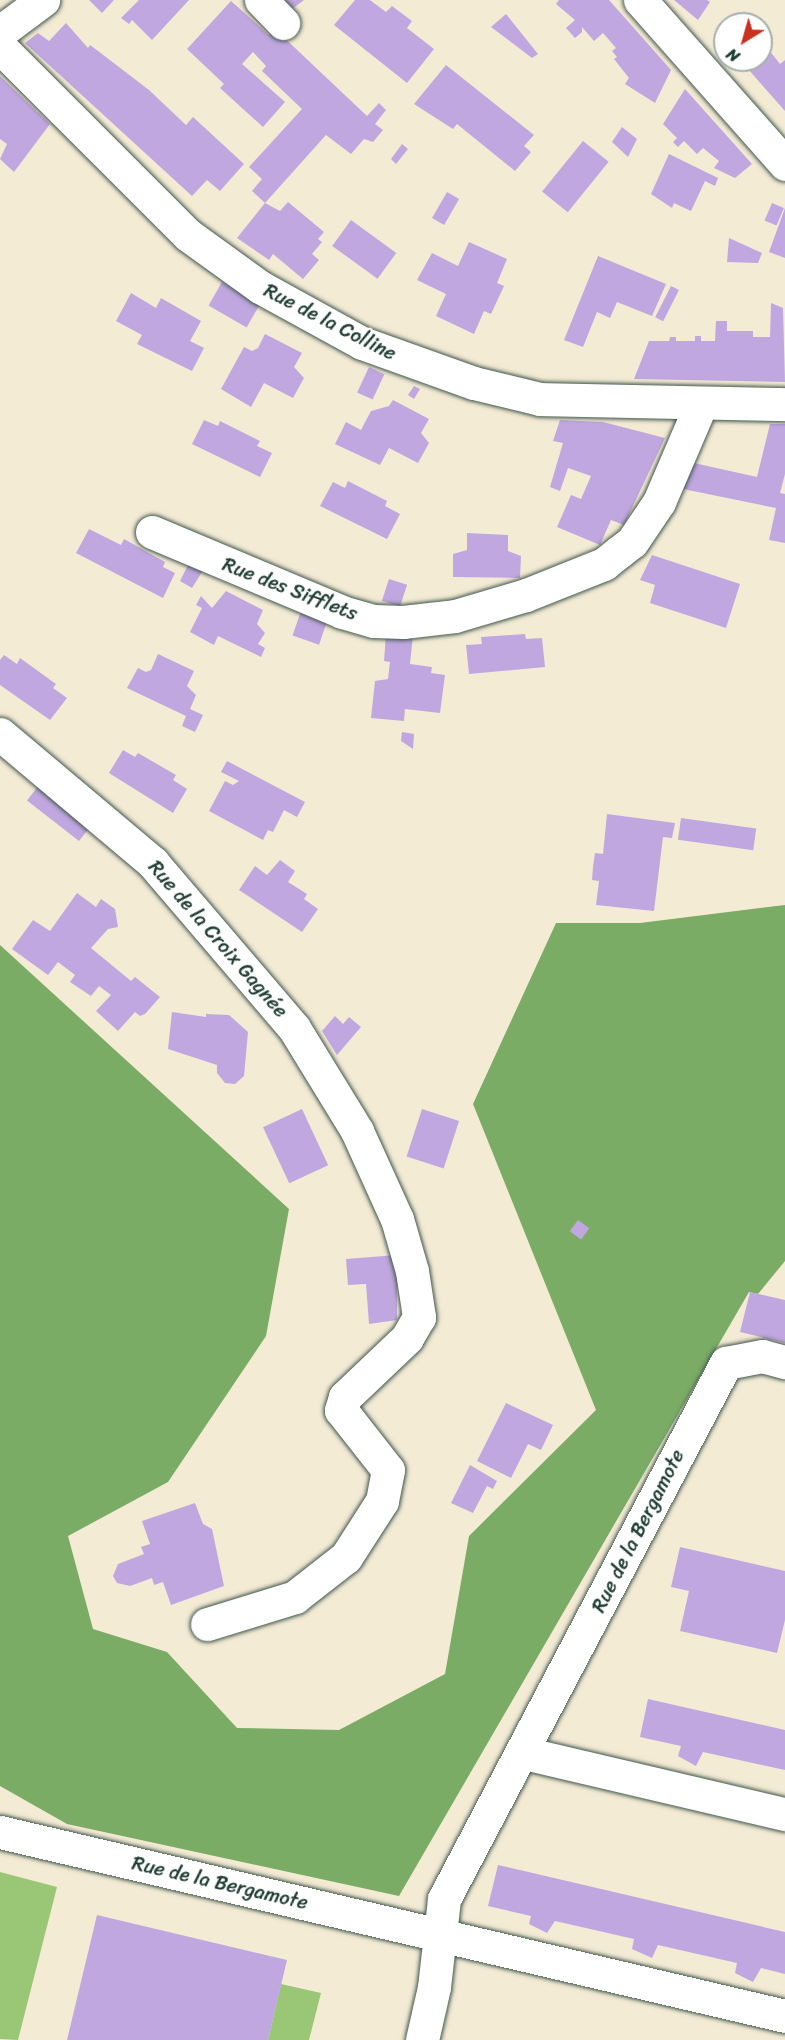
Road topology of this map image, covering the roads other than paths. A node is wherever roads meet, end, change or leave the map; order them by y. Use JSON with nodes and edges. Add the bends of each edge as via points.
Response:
{"nodes":[{"id":1,"x":43,"y":0,"type":"edge"},
{"id":2,"x":261,"y":0,"type":"edge"},
{"id":3,"x":640,"y":0,"type":"edge"},
{"id":4,"x":283,"y":23,"type":"dead end"},
{"id":5,"x":0,"y":32,"type":"edge"},
{"id":6,"x":0,"y":47,"type":"edge"},
{"id":7,"x":785,"y":164,"type":"edge"},
{"id":8,"x":701,"y":404,"type":"junction"},
{"id":9,"x":785,"y":404,"type":"edge"},
{"id":10,"x":152,"y":531,"type":"dead end"},
{"id":11,"x":0,"y":734,"type":"edge"},
{"id":12,"x":785,"y":1362,"type":"edge"},
{"id":13,"x":207,"y":1624,"type":"dead end"},
{"id":14,"x":524,"y":1753,"type":"junction"},
{"id":15,"x":785,"y":1814,"type":"edge"},
{"id":16,"x":0,"y":1832,"type":"edge"},
{"id":17,"x":441,"y":1935,"type":"junction"},
{"id":18,"x":785,"y":2016,"type":"edge"},
{"id":19,"x":422,"y":2040,"type":"edge"}],
"edges":[{"from":1,"to":5,"type":"street"},
{"from":2,"to":4,"type":"street"},
{"from":3,"to":7,"type":"street"},
{"from":6,"to":8,"type":"street","name":"Rue de la Colline","via":[[188,235],[260,286],[344,334],[398,358],[532,398]]},
{"from":8,"to":9,"type":"street","name":"Rue de la Colline"},
{"from":8,"to":10,"type":"street","name":"Rue des Sifflets","via":[[659,502],[632,542],[604,564],[479,610],[427,621],[374,621],[273,584]]},
{"from":11,"to":13,"type":"street","name":"Rue de la Croix Gagnée","via":[[118,831],[190,902],[294,1028],[336,1090],[397,1219],[419,1317],[406,1338],[345,1397],[341,1410],[388,1470],[382,1501],[346,1557],[295,1597]]},
{"from":12,"to":14,"type":"street","name":"Rue de la Bergamote","via":[[762,1356],[726,1363]]},
{"from":14,"to":15,"type":"street"},
{"from":14,"to":17,"type":"street","name":"Rue de la Bergamote","via":[[444,1899]]},
{"from":16,"to":17,"type":"street","name":"Rue de la Bergamote"},
{"from":17,"to":18,"type":"street","name":"Rue de la Bergamote"},
{"from":17,"to":19,"type":"street"}]}
